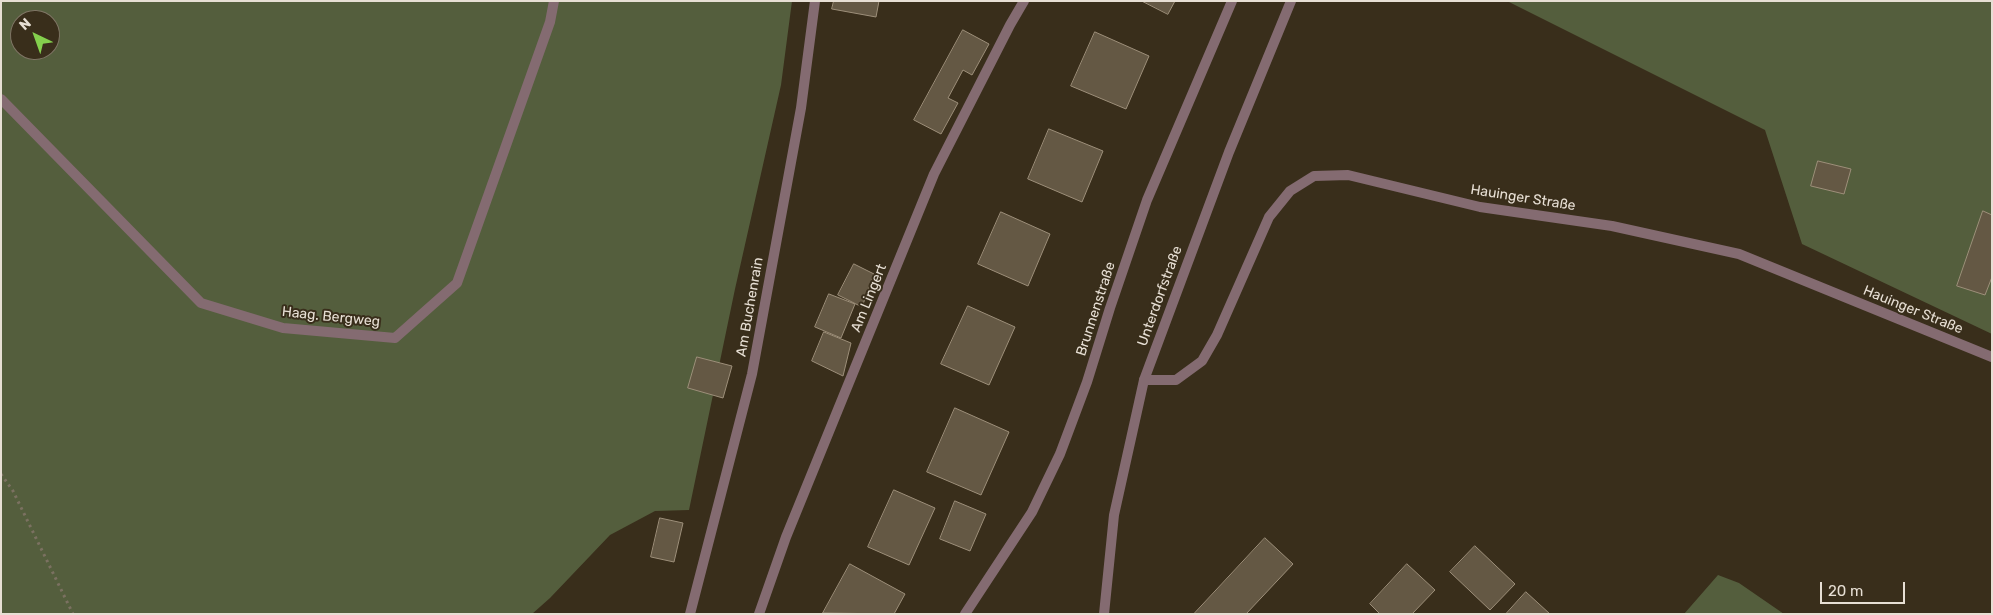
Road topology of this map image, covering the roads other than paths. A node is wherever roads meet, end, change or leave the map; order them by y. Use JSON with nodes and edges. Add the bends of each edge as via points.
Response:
{"nodes":[{"id":1,"x":554,"y":1,"type":"edge"},
{"id":2,"x":815,"y":1,"type":"edge"},
{"id":3,"x":1024,"y":1,"type":"edge"},
{"id":4,"x":1232,"y":1,"type":"edge"},
{"id":5,"x":1291,"y":1,"type":"edge"},
{"id":6,"x":1,"y":99,"type":"edge"},
{"id":7,"x":1992,"y":357,"type":"edge"},
{"id":8,"x":1144,"y":380,"type":"junction"},
{"id":9,"x":690,"y":614,"type":"edge"},
{"id":10,"x":759,"y":614,"type":"edge"},
{"id":11,"x":965,"y":614,"type":"edge"},
{"id":12,"x":1104,"y":614,"type":"edge"}],
"edges":[{"from":1,"to":6,"type":"street","name":"Haag. Bergweg","via":[[550,22],[457,282],[396,338],[283,328],[202,303]]},
{"from":2,"to":9,"type":"street","name":"Am Buchenrain","via":[[801,108],[752,374]]},
{"from":3,"to":10,"type":"street","name":"Am Lingert","via":[[934,174],[786,537]]},
{"from":4,"to":11,"type":"street","name":"Brunnenstraße","via":[[1147,200],[1060,454],[1032,512]]},
{"from":5,"to":8,"type":"street","name":"Unterdorfstraße","via":[[1229,152]]},
{"from":7,"to":8,"type":"street","name":"Hauinger Straße","via":[[1739,254],[1612,226],[1480,207],[1348,175],[1314,176],[1290,191],[1269,217],[1217,335],[1202,361],[1176,380]]},
{"from":8,"to":12,"type":"street","name":"Unterdorfstraße","via":[[1114,515]]}]}
